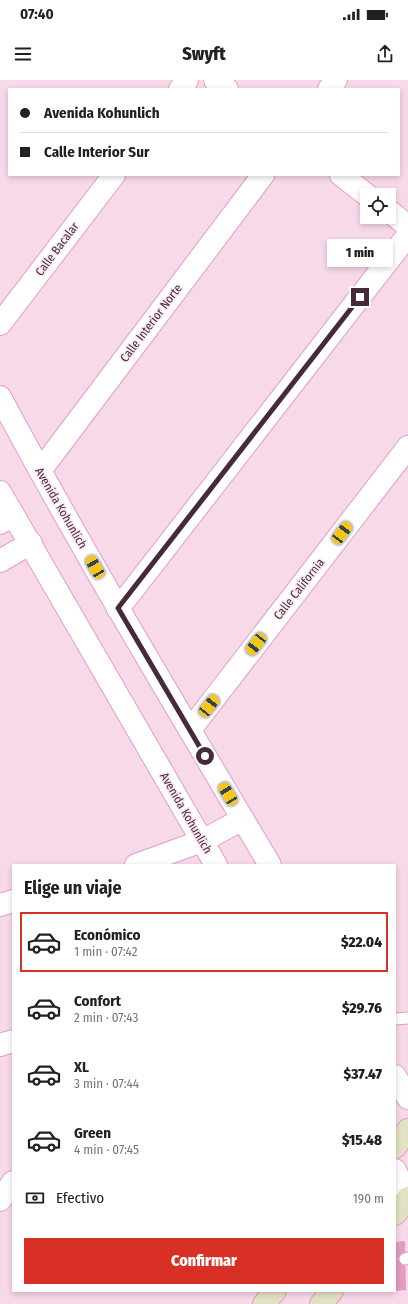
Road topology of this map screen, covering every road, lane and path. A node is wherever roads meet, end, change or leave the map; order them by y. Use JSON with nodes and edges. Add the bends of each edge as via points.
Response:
{"nodes":[{"id":1,"x":215,"y":80,"type":"edge"},
{"id":2,"x":336,"y":80,"type":"edge"},
{"id":3,"x":226,"y":88,"type":"edge"},
{"id":4,"x":330,"y":88,"type":"edge"},
{"id":5,"x":113,"y":176,"type":"edge"},
{"id":6,"x":262,"y":176,"type":"edge"},
{"id":7,"x":342,"y":176,"type":"edge"},
{"id":8,"x":360,"y":190,"type":"edge"},
{"id":9,"x":396,"y":217,"type":"edge"},
{"id":10,"x":408,"y":226,"type":"edge"},
{"id":11,"x":408,"y":234,"type":"edge"},
{"id":12,"x":0,"y":324,"type":"edge"},
{"id":13,"x":0,"y":397,"type":"edge"},
{"id":14,"x":408,"y":447,"type":"edge"},
{"id":15,"x":40,"y":471,"type":"junction"},
{"id":16,"x":0,"y":492,"type":"edge"},
{"id":17,"x":7,"y":519,"type":"edge"},
{"id":18,"x":31,"y":543,"type":"junction"},
{"id":19,"x":0,"y":561,"type":"edge"},
{"id":20,"x":118,"y":608,"type":"junction"},
{"id":21,"x":190,"y":730,"type":"junction"},
{"id":22,"x":243,"y":819,"type":"junction"},
{"id":23,"x":202,"y":841,"type":"junction"},
{"id":24,"x":139,"y":864,"type":"edge"},
{"id":25,"x":215,"y":864,"type":"edge"},
{"id":26,"x":269,"y":864,"type":"edge"},
{"id":27,"x":12,"y":901,"type":"edge"},
{"id":28,"x":0,"y":905,"type":"edge"},
{"id":29,"x":408,"y":1018,"type":"edge"},
{"id":30,"x":396,"y":1019,"type":"edge"},
{"id":31,"x":12,"y":1041,"type":"edge"},
{"id":32,"x":0,"y":1045,"type":"edge"},
{"id":33,"x":396,"y":1078,"type":"edge"},
{"id":34,"x":408,"y":1098,"type":"edge"},
{"id":35,"x":408,"y":1130,"type":"edge"},
{"id":36,"x":396,"y":1146,"type":"edge"},
{"id":37,"x":396,"y":1172,"type":"edge"},
{"id":38,"x":12,"y":1183,"type":"edge"},
{"id":39,"x":408,"y":1198,"type":"edge"},
{"id":40,"x":0,"y":1200,"type":"edge"},
{"id":41,"x":396,"y":1213,"type":"edge"},
{"id":42,"x":274,"y":1292,"type":"edge"},
{"id":43,"x":331,"y":1292,"type":"edge"},
{"id":44,"x":264,"y":1304,"type":"edge"},
{"id":45,"x":321,"y":1304,"type":"edge"}],
"edges":[{"from":1,"to":3,"type":"street"},
{"from":2,"to":4,"type":"street"},
{"from":5,"to":12,"type":"street","name":"Calle Bacalar"},
{"from":6,"to":15,"type":"street","name":"Calle Interior Norte"},
{"from":7,"to":8,"type":"street"},
{"from":9,"to":10,"type":"street"},
{"from":11,"to":20,"type":"street"},
{"from":13,"to":15,"type":"street","name":"Avenida Kohunlich"},
{"from":14,"to":21,"type":"street","name":"Calle California"},
{"from":15,"to":20,"type":"street","name":"Avenida Kohunlich"},
{"from":16,"to":17,"type":"street","name":"Avenida Kohunlich"},
{"from":17,"to":18,"type":"street","name":"Avenida Kohunlich"},
{"from":18,"to":19,"type":"street"},
{"from":18,"to":23,"type":"street","name":"Avenida Kohunlich"},
{"from":20,"to":21,"type":"street","name":"Avenida Kohunlich"},
{"from":21,"to":22,"type":"street","name":"Avenida Kohunlich"},
{"from":22,"to":23,"type":"street"},
{"from":22,"to":26,"type":"street","name":"Avenida Kohunlich"},
{"from":23,"to":24,"type":"street"},
{"from":23,"to":25,"type":"street","name":"Avenida Kohunlich"},
{"from":27,"to":28,"type":"street"},
{"from":29,"to":30,"type":"lane"},
{"from":31,"to":32,"type":"street"},
{"from":33,"to":34,"type":"street"},
{"from":35,"to":36,"type":"main road"},
{"from":37,"to":39,"type":"street"},
{"from":38,"to":40,"type":"street"},
{"from":39,"to":41,"type":"main road"},
{"from":42,"to":44,"type":"main road"},
{"from":43,"to":45,"type":"main road"}]}
